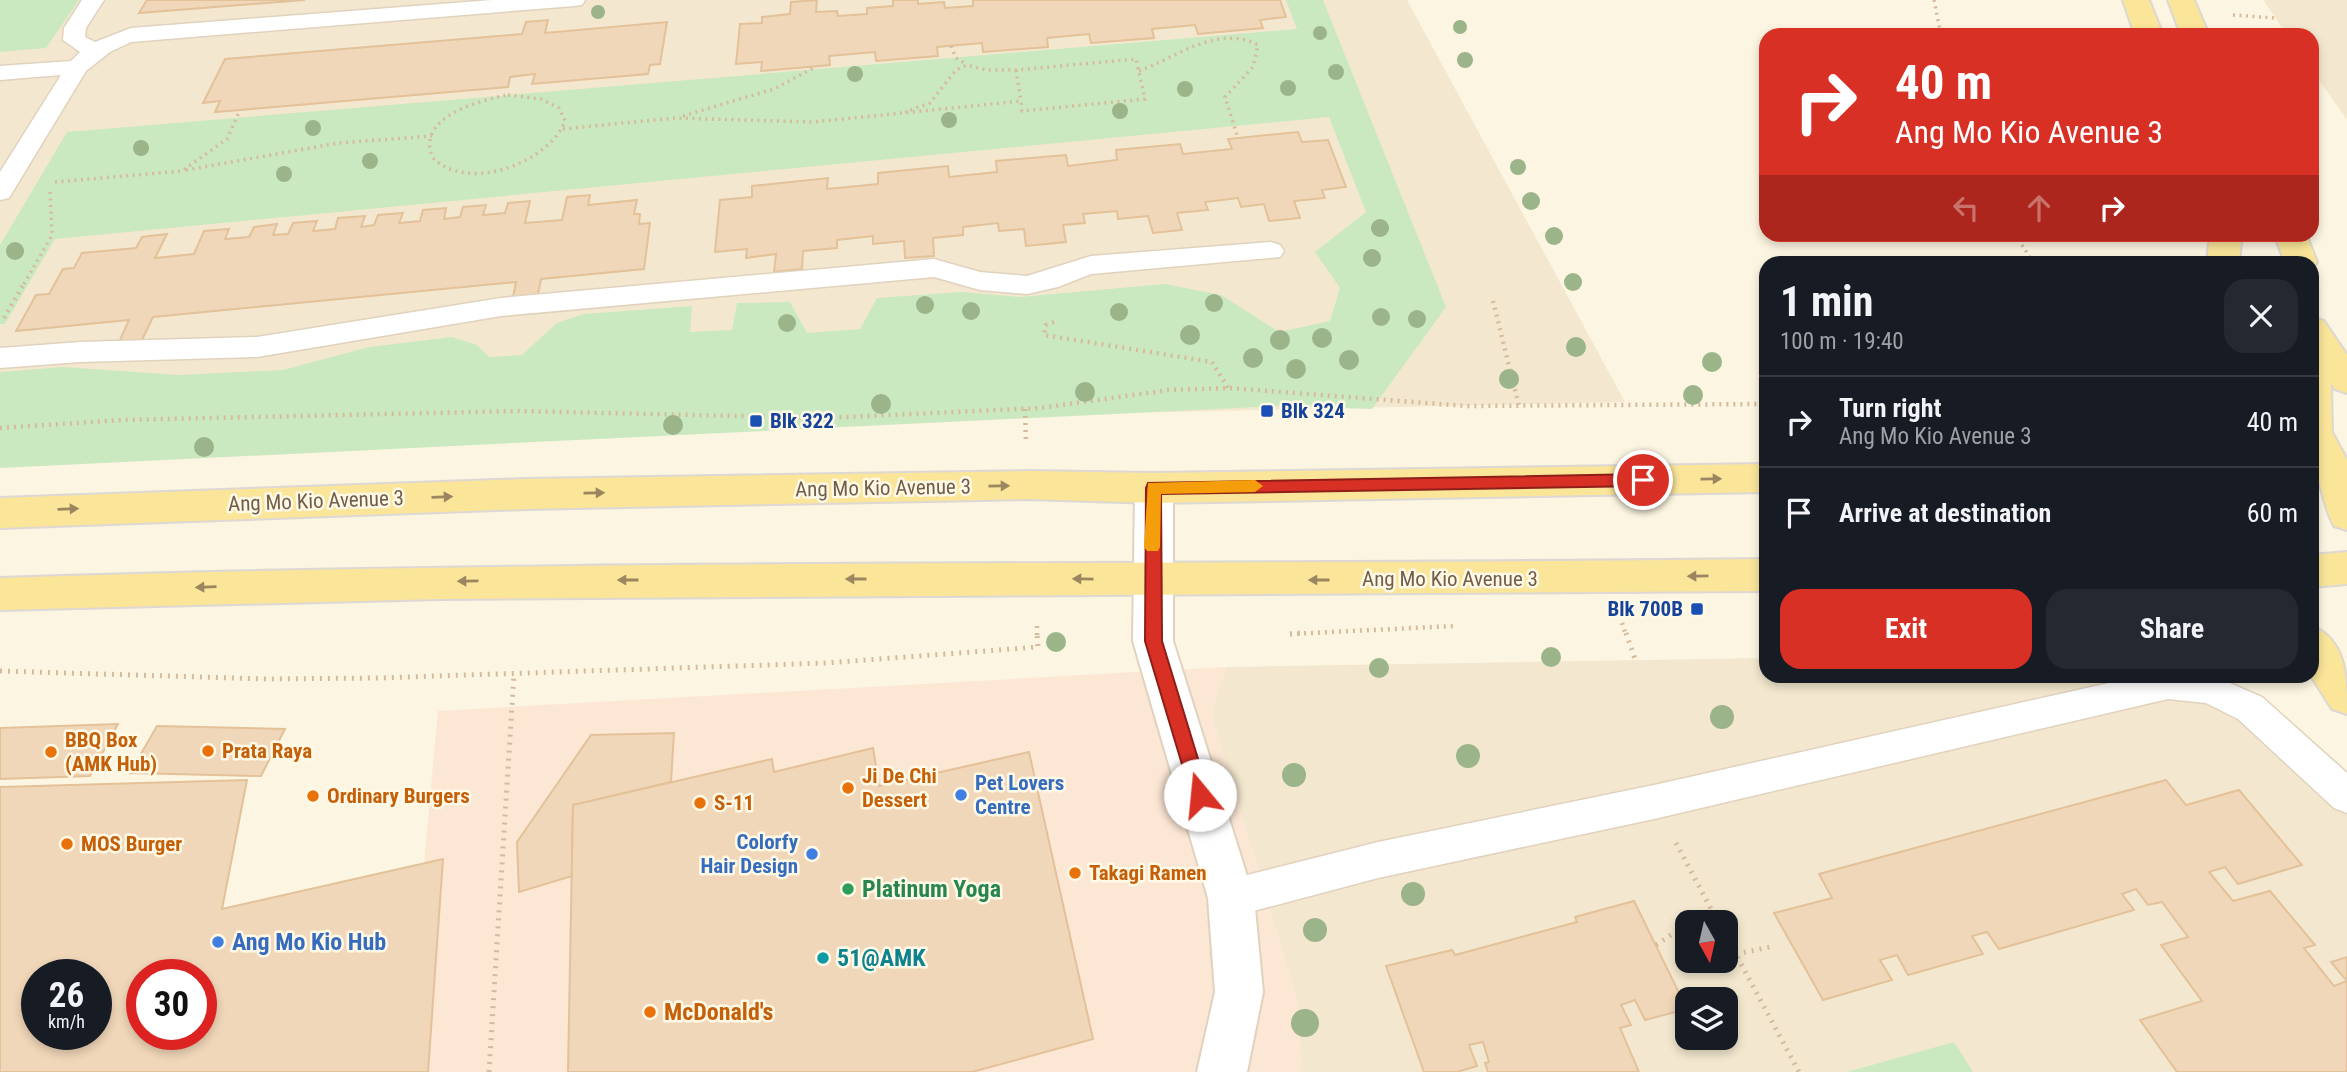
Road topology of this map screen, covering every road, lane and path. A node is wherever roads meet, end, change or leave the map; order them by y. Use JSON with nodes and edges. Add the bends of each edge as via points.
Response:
{"nodes":[{"id":1,"x":93,"y":0,"type":"edge"},
{"id":2,"x":574,"y":0,"type":"edge"},
{"id":3,"x":1934,"y":0,"type":"edge"},
{"id":4,"x":2136,"y":0,"type":"edge"},
{"id":5,"x":2181,"y":0,"type":"edge"},
{"id":6,"x":254,"y":4,"type":"dead end"},
{"id":7,"x":2230,"y":15,"type":"dead end"},
{"id":8,"x":2274,"y":18,"type":"dead end"},
{"id":9,"x":241,"y":27,"type":"junction"},
{"id":10,"x":1940,"y":28,"type":"edge"},
{"id":11,"x":2146,"y":28,"type":"edge"},
{"id":12,"x":2192,"y":28,"type":"edge"},
{"id":13,"x":951,"y":46,"type":"dead end"},
{"id":14,"x":86,"y":58,"type":"junction"},
{"id":15,"x":967,"y":65,"type":"junction"},
{"id":16,"x":815,"y":66,"type":"dead end"},
{"id":17,"x":1016,"y":70,"type":"junction"},
{"id":18,"x":1139,"y":71,"type":"junction"},
{"id":19,"x":0,"y":74,"type":"edge"},
{"id":20,"x":1021,"y":101,"type":"junction"},
{"id":21,"x":240,"y":110,"type":"dead end"},
{"id":22,"x":905,"y":112,"type":"junction"},
{"id":23,"x":675,"y":118,"type":"junction"},
{"id":24,"x":563,"y":129,"type":"junction"},
{"id":25,"x":432,"y":136,"type":"junction"},
{"id":26,"x":1238,"y":138,"type":"dead end"},
{"id":27,"x":9,"y":163,"type":"edge"},
{"id":28,"x":182,"y":171,"type":"junction"},
{"id":29,"x":0,"y":192,"type":"edge"},
{"id":30,"x":1272,"y":251,"type":"dead end"},
{"id":31,"x":1091,"y":265,"type":"junction"},
{"id":32,"x":1493,"y":301,"type":"dead end"},
{"id":33,"x":0,"y":325,"type":"edge"},
{"id":34,"x":2319,"y":341,"type":"edge"},
{"id":35,"x":0,"y":358,"type":"edge"},
{"id":36,"x":2347,"y":380,"type":"edge"},
{"id":37,"x":1228,"y":388,"type":"junction"},
{"id":38,"x":1759,"y":404,"type":"edge"},
{"id":39,"x":1519,"y":406,"type":"junction"},
{"id":40,"x":0,"y":428,"type":"edge"},
{"id":41,"x":2319,"y":444,"type":"edge"},
{"id":42,"x":2332,"y":474,"type":"edge"},
{"id":43,"x":1759,"y":478,"type":"edge"},
{"id":44,"x":1154,"y":488,"type":"junction"},
{"id":45,"x":0,"y":513,"type":"edge"},
{"id":46,"x":2347,"y":515,"type":"edge"},
{"id":47,"x":2347,"y":568,"type":"edge"},
{"id":48,"x":2319,"y":570,"type":"edge"},
{"id":49,"x":1759,"y":575,"type":"edge"},
{"id":50,"x":1152,"y":580,"type":"junction"},
{"id":51,"x":0,"y":594,"type":"edge"},
{"id":52,"x":1620,"y":618,"type":"dead end"},
{"id":53,"x":1038,"y":647,"type":"dead end"},
{"id":54,"x":2319,"y":654,"type":"edge"},
{"id":55,"x":1635,"y":659,"type":"dead end"},
{"id":56,"x":0,"y":671,"type":"edge"},
{"id":57,"x":514,"y":673,"type":"junction"},
{"id":58,"x":2318,"y":683,"type":"edge"},
{"id":59,"x":2347,"y":696,"type":"edge"},
{"id":60,"x":2347,"y":708,"type":"edge"},
{"id":61,"x":2347,"y":796,"type":"edge"},
{"id":62,"x":1654,"y":802,"type":"junction"},
{"id":63,"x":1231,"y":898,"type":"junction"},
{"id":64,"x":1710,"y":908,"type":"joint"},
{"id":65,"x":1707,"y":910,"type":"edge"},
{"id":66,"x":1675,"y":932,"type":"edge"},
{"id":67,"x":1656,"y":945,"type":"dead end"},
{"id":68,"x":1770,"y":947,"type":"dead end"},
{"id":69,"x":1738,"y":954,"type":"edge"},
{"id":70,"x":1738,"y":956,"type":"edge"},
{"id":71,"x":489,"y":1072,"type":"edge"},
{"id":72,"x":1222,"y":1072,"type":"edge"},
{"id":73,"x":1799,"y":1072,"type":"edge"}],
"edges":[{"from":1,"to":14,"type":"lane","via":[[75,29],[74,40]]},
{"from":2,"to":9,"type":"lane"},
{"from":3,"to":10,"type":"path"},
{"from":4,"to":11,"type":"main road"},
{"from":5,"to":12,"type":"main road"},
{"from":6,"to":9,"type":"lane"},
{"from":7,"to":8,"type":"path"},
{"from":9,"to":14,"type":"lane","via":[[131,36],[112,40]]},
{"from":13,"to":15,"type":"path","via":[[956,58]]},
{"from":14,"to":19,"type":"lane"},
{"from":14,"to":27,"type":"lane"},
{"from":15,"to":17,"type":"path"},
{"from":15,"to":22,"type":"path","via":[[957,70],[930,103]]},
{"from":16,"to":23,"type":"path","via":[[774,89]]},
{"from":17,"to":18,"type":"path","via":[[1136,59]]},
{"from":17,"to":20,"type":"path"},
{"from":18,"to":20,"type":"path","via":[[1145,99],[1022,111]]},
{"from":18,"to":26,"type":"path","via":[[1213,40],[1236,37],[1253,41],[1260,55],[1256,64],[1225,97]]},
{"from":20,"to":22,"type":"path"},
{"from":21,"to":28,"type":"path","via":[[227,139]]},
{"from":22,"to":23,"type":"path","via":[[813,122]]},
{"from":23,"to":24,"type":"path"},
{"from":24,"to":25,"type":"path","via":[[560,109],[547,100],[508,95],[463,107],[445,118]]},
{"from":24,"to":25,"type":"path","via":[[540,155],[480,173],[460,172],[432,157]]},
{"from":25,"to":28,"type":"path","via":[[318,144]]},
{"from":27,"to":29,"type":"lane"},
{"from":28,"to":33,"type":"path","via":[[50,182],[52,235]]},
{"from":30,"to":31,"type":"lane"},
{"from":31,"to":35,"type":"lane","via":[[1027,285],[980,281],[934,268],[501,307],[257,347]]},
{"from":31,"to":37,"type":"path","via":[[1092,297],[1046,326],[1044,335],[1212,362]]},
{"from":32,"to":39,"type":"path"},
{"from":34,"to":36,"type":"main road"},
{"from":37,"to":39,"type":"path"},
{"from":37,"to":40,"type":"path","via":[[1169,390],[1040,408],[825,418],[519,411],[122,420]]},
{"from":38,"to":39,"type":"path"},
{"from":41,"to":42,"type":"main road"},
{"from":42,"to":46,"type":"main road"},
{"from":44,"to":43,"type":"main road","name":"Ang Mo Kio Avenue 3","one_way":true},
{"from":45,"to":44,"type":"main road","name":"Ang Mo Kio Avenue 3","one_way":true,"via":[[526,494],[1027,485]]},
{"from":44,"to":50,"type":"street"},
{"from":47,"to":48,"type":"main road"},
{"from":49,"to":50,"type":"main road","name":"Ang Mo Kio Avenue 3","one_way":true},
{"from":50,"to":51,"type":"main road","name":"Ang Mo Kio Avenue 3","one_way":true,"via":[[550,580]]},
{"from":50,"to":63,"type":"street","via":[[1153,641]]},
{"from":52,"to":55,"type":"path"},
{"from":53,"to":57,"type":"path","via":[[826,663]]},
{"from":54,"to":59,"type":"main road"},
{"from":56,"to":57,"type":"path","via":[[267,679]]},
{"from":57,"to":71,"type":"path"},
{"from":58,"to":60,"type":"main road"},
{"from":61,"to":62,"type":"lane","via":[[2250,708],[2210,689],[2168,684]]},
{"from":62,"to":63,"type":"lane","via":[[1378,860]]},
{"from":62,"to":64,"type":"path"},
{"from":63,"to":72,"type":"street","via":[[1239,992]]},
{"from":64,"to":65,"type":"path"},
{"from":66,"to":67,"type":"path"},
{"from":68,"to":69,"type":"path"},
{"from":70,"to":73,"type":"path"}]}
